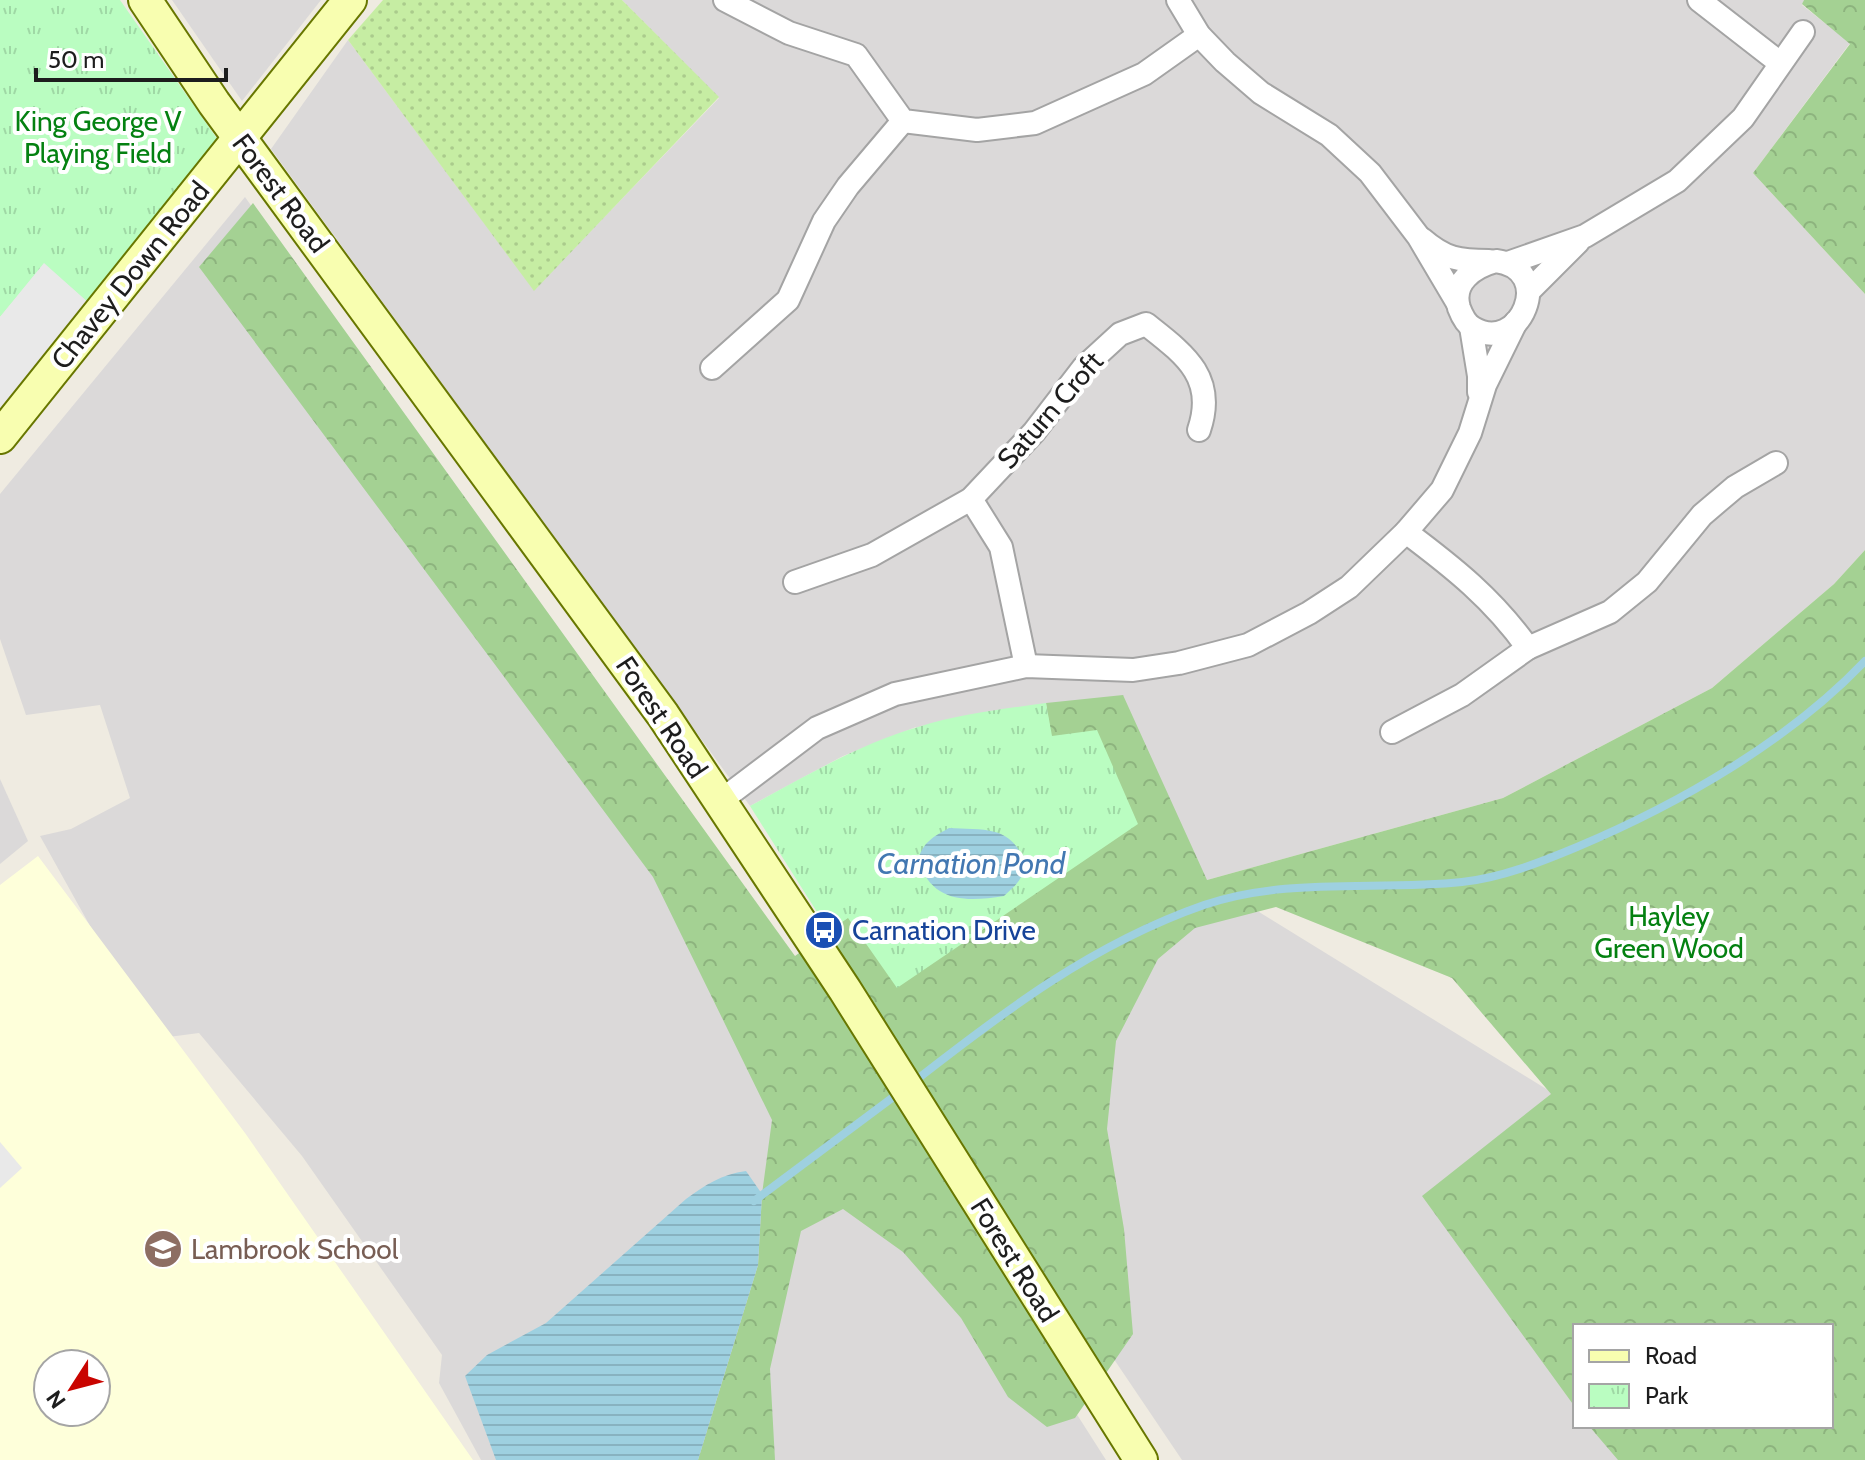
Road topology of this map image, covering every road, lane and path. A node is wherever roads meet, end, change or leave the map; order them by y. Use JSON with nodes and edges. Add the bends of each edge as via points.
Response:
{"nodes":[{"id":1,"x":145,"y":0,"type":"edge"},
{"id":2,"x":350,"y":0,"type":"edge"},
{"id":3,"x":725,"y":0,"type":"edge"},
{"id":4,"x":1178,"y":0,"type":"edge"},
{"id":5,"x":1699,"y":0,"type":"edge"},
{"id":6,"x":1803,"y":32,"type":"dead end"},
{"id":7,"x":1199,"y":35,"type":"junction"},
{"id":8,"x":1780,"y":63,"type":"junction"},
{"id":9,"x":903,"y":121,"type":"junction"},
{"id":10,"x":239,"y":137,"type":"junction"},
{"id":11,"x":1418,"y":236,"type":"junction"},
{"id":12,"x":1585,"y":236,"type":"junction"},
{"id":13,"x":1502,"y":262,"type":"junction"},
{"id":14,"x":1529,"y":291,"type":"junction"},
{"id":15,"x":1457,"y":302,"type":"junction"},
{"id":16,"x":1516,"y":322,"type":"junction"},
{"id":17,"x":1471,"y":327,"type":"junction"},
{"id":18,"x":712,"y":368,"type":"dead end"},
{"id":19,"x":1478,"y":405,"type":"junction"},
{"id":20,"x":1199,"y":430,"type":"dead end"},
{"id":21,"x":0,"y":437,"type":"edge"},
{"id":22,"x":1776,"y":463,"type":"dead end"},
{"id":23,"x":971,"y":499,"type":"junction"},
{"id":24,"x":1406,"y":532,"type":"junction"},
{"id":25,"x":795,"y":582,"type":"dead end"},
{"id":26,"x":1528,"y":648,"type":"junction"},
{"id":27,"x":1026,"y":666,"type":"junction"},
{"id":28,"x":1392,"y":732,"type":"dead end"},
{"id":29,"x":719,"y":802,"type":"junction"},
{"id":30,"x":1141,"y":1460,"type":"edge"}],
"edges":[{"from":1,"to":10,"type":"main road","name":"Forest Road"},
{"from":2,"to":10,"type":"main road","name":"Chavey Down Road"},
{"from":3,"to":9,"type":"street","via":[[789,33],[856,55]]},
{"from":4,"to":7,"type":"street"},
{"from":5,"to":8,"type":"street"},
{"from":6,"to":8,"type":"street"},
{"from":7,"to":9,"type":"street","via":[[1144,74],[1035,123],[977,130]]},
{"from":7,"to":11,"type":"street","via":[[1261,93],[1329,135],[1360,163]]},
{"from":8,"to":12,"type":"street","via":[[1743,118],[1677,181]]},
{"from":9,"to":18,"type":"street","via":[[824,221],[788,300]]},
{"from":10,"to":21,"type":"main road","name":"Chavey Down Road"},
{"from":10,"to":29,"type":"main road","name":"Forest Road","via":[[663,715]]},
{"from":11,"to":13,"type":"street","via":[[1459,261]]},
{"from":11,"to":15,"type":"street"},
{"from":12,"to":13,"type":"street"},
{"from":12,"to":14,"type":"street"},
{"from":13,"to":14,"type":"street","via":[[1524,277]]},
{"from":13,"to":15,"type":"street","via":[[1480,265],[1467,275]]},
{"from":14,"to":16,"type":"street","via":[[1528,306]]},
{"from":15,"to":17,"type":"street"},
{"from":16,"to":17,"type":"street","via":[[1496,332]]},
{"from":16,"to":19,"type":"street"},
{"from":17,"to":19,"type":"street"},
{"from":19,"to":24,"type":"street","via":[[1442,490]]},
{"from":20,"to":23,"type":"street","name":"Saturn Croft","via":[[1206,411],[1197,373],[1146,324],[1120,334],[1084,367],[1034,432]]},
{"from":22,"to":26,"type":"street","via":[[1702,515],[1647,582],[1610,612]]},
{"from":23,"to":25,"type":"street","name":"Saturn Croft","via":[[872,555]]},
{"from":23,"to":27,"type":"street","via":[[1001,547]]},
{"from":24,"to":26,"type":"street","via":[[1485,595]]},
{"from":24,"to":27,"type":"street","via":[[1349,587],[1248,645],[1133,670]]},
{"from":26,"to":28,"type":"street","via":[[1462,695]]},
{"from":27,"to":29,"type":"street","via":[[895,694],[817,728]]},
{"from":29,"to":30,"type":"main road","name":"Forest Road"}]}
